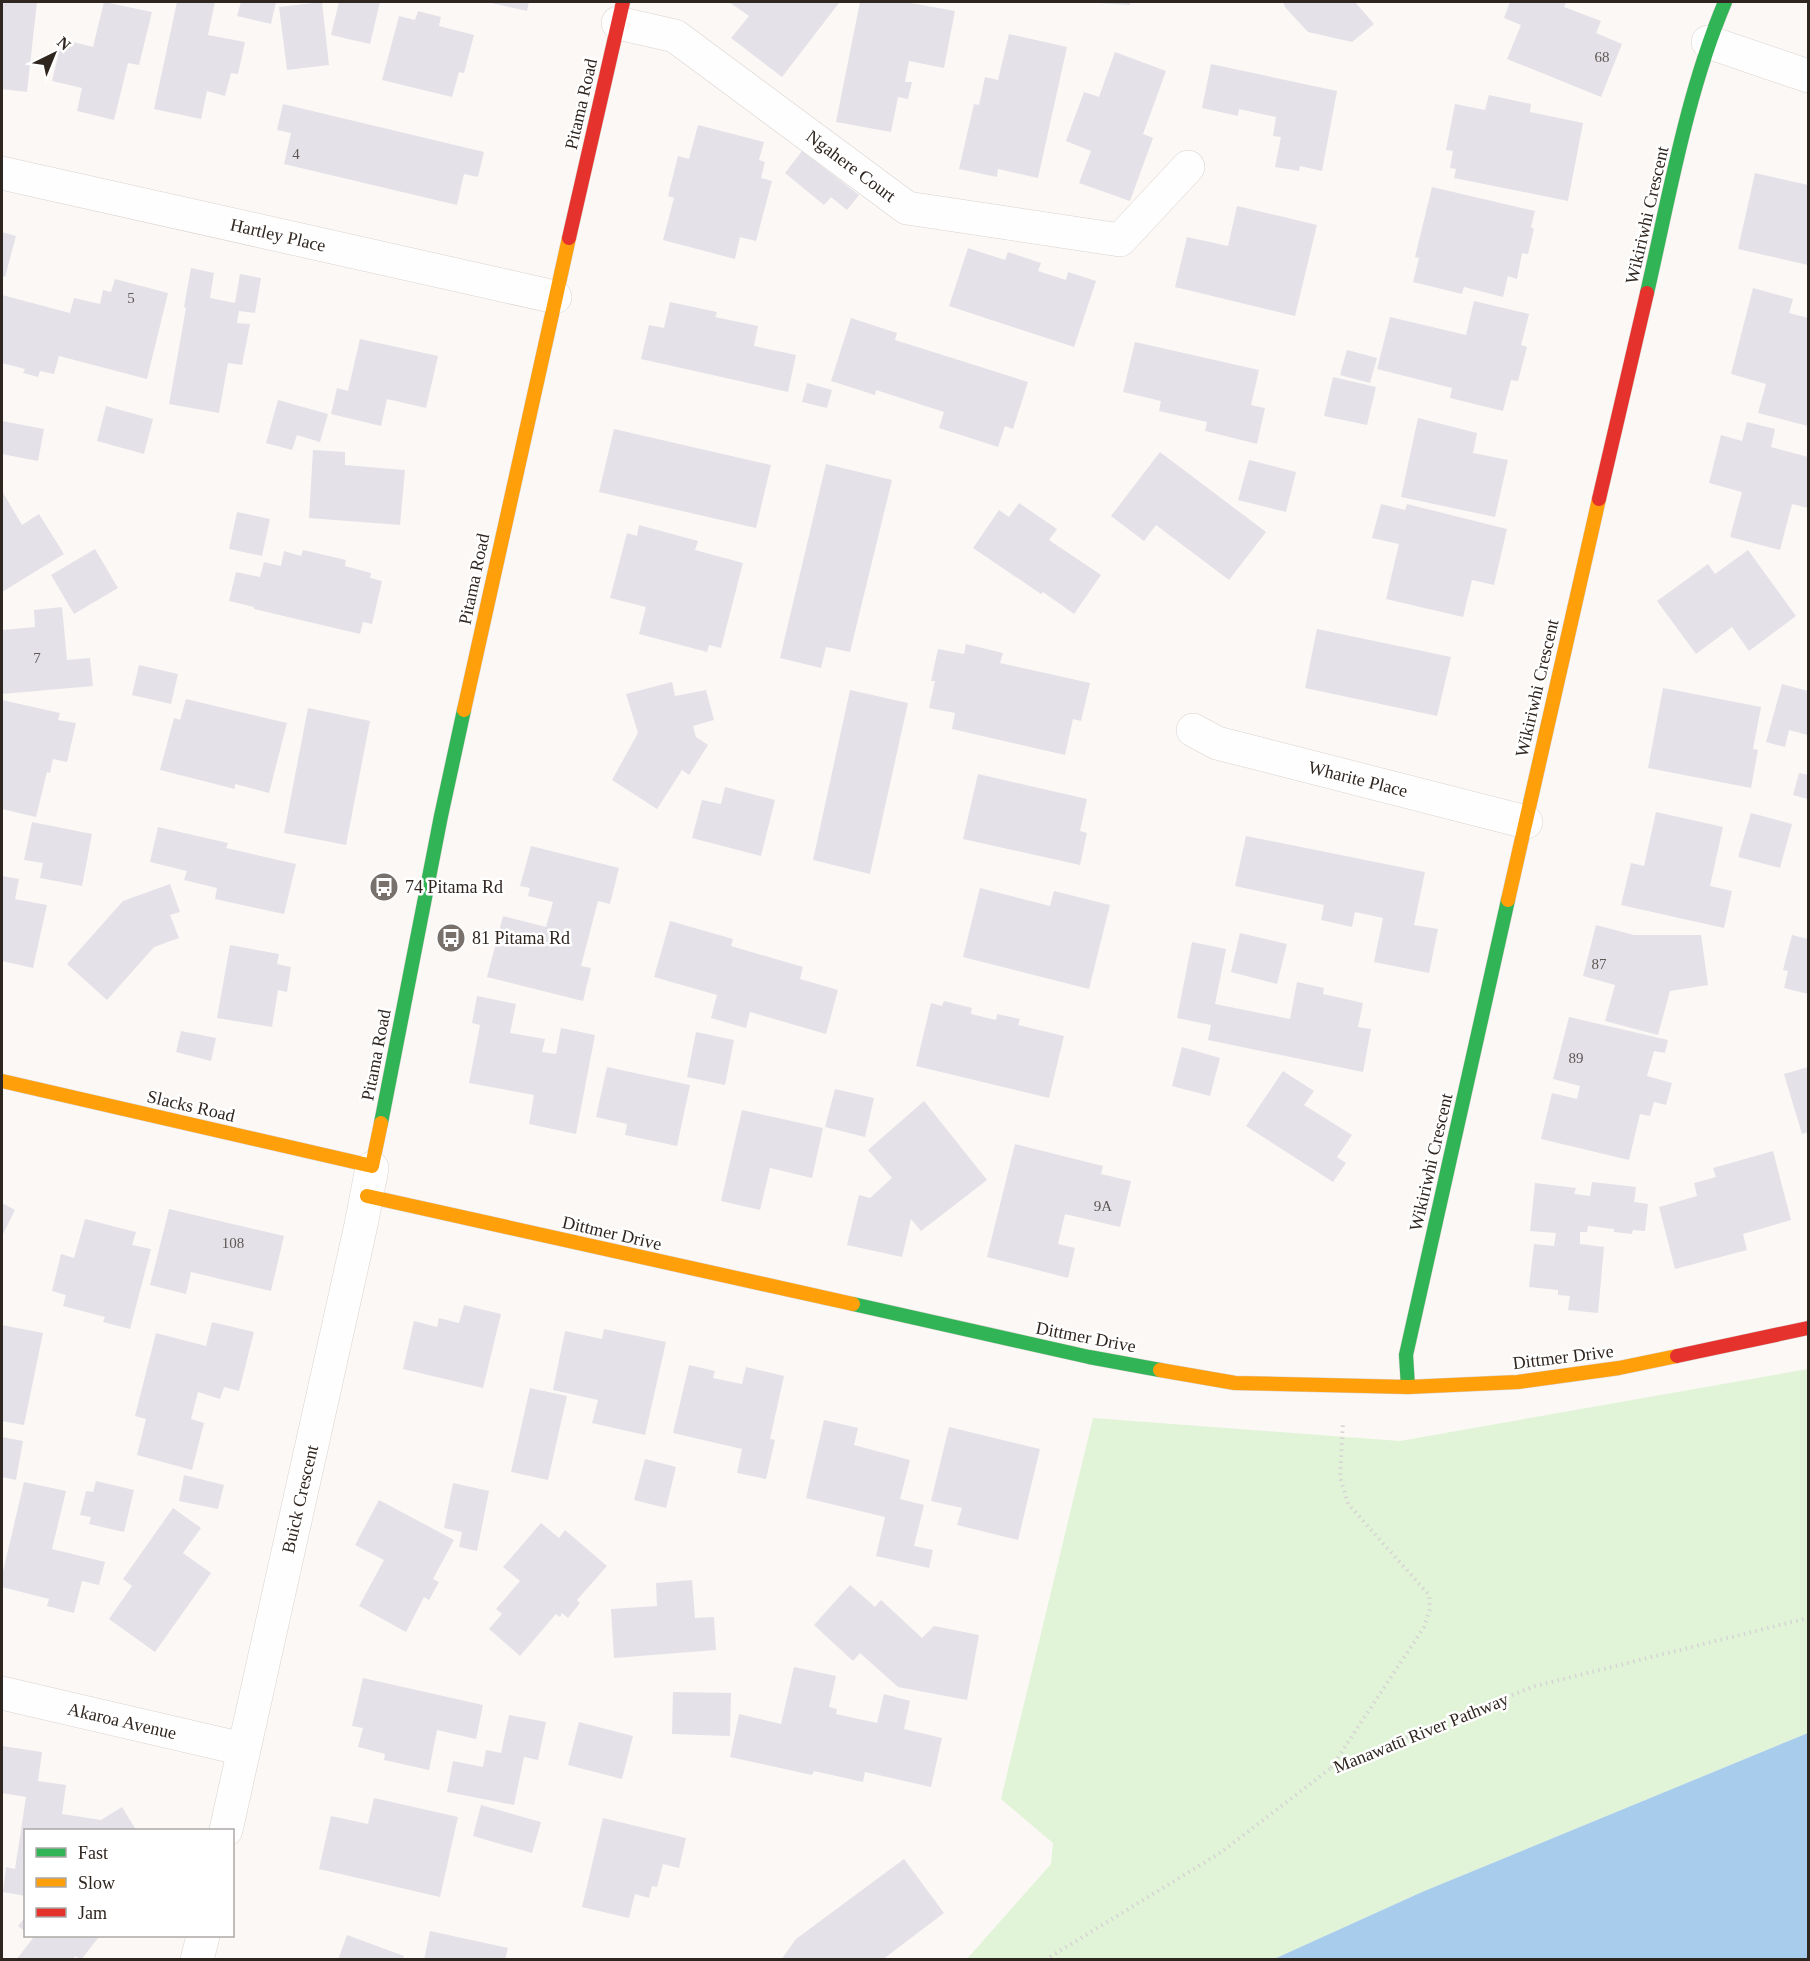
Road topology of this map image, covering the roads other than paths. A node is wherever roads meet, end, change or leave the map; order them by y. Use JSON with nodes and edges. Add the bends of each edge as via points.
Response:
{"nodes":[{"id":1,"x":1725,"y":2,"type":"edge"},
{"id":2,"x":620,"y":12,"type":"edge"},
{"id":3,"x":1708,"y":42,"type":"junction"},
{"id":4,"x":1809,"y":76,"type":"edge"},
{"id":5,"x":1188,"y":167,"type":"dead end"},
{"id":6,"x":2,"y":173,"type":"edge"},
{"id":7,"x":555,"y":297,"type":"junction"},
{"id":8,"x":1193,"y":730,"type":"dead end"},
{"id":9,"x":1526,"y":822,"type":"junction"},
{"id":10,"x":2,"y":1081,"type":"edge"},
{"id":11,"x":370,"y":1181,"type":"junction"},
{"id":12,"x":1809,"y":1328,"type":"edge"},
{"id":13,"x":1408,"y":1387,"type":"junction"},
{"id":14,"x":2,"y":1693,"type":"edge"},
{"id":15,"x":243,"y":1749,"type":"junction"},
{"id":16,"x":226,"y":1829,"type":"edge"},
{"id":17,"x":202,"y":1937,"type":"edge"},
{"id":18,"x":197,"y":1959,"type":"edge"}],
"edges":[{"from":1,"to":3,"type":"street","name":"Wikiriwhi Crescent"},
{"from":2,"to":5,"type":"street","name":"Ngahere Court","via":[[675,36],[907,207],[1120,240]]},
{"from":2,"to":7,"type":"street","name":"Pitama Road"},
{"from":3,"to":4,"type":"street"},
{"from":3,"to":9,"type":"street","name":"Wikiriwhi Crescent"},
{"from":6,"to":7,"type":"street","name":"Hartley Place"},
{"from":7,"to":11,"type":"street","name":"Pitama Road","via":[[441,816]]},
{"from":8,"to":9,"type":"street","name":"Wharite Place","via":[[1217,743]]},
{"from":9,"to":13,"type":"street","name":"Wikiriwhi Crescent","via":[[1406,1354]]},
{"from":10,"to":11,"type":"street","name":"Slacks Road"},
{"from":11,"to":13,"type":"street","name":"Dittmer Drive","via":[[1089,1357],[1235,1383]]},
{"from":11,"to":15,"type":"street","name":"Buick Crescent"},
{"from":12,"to":13,"type":"street","name":"Dittmer Drive","via":[[1619,1368],[1518,1382]]},
{"from":14,"to":15,"type":"street","name":"Akaroa Avenue"},
{"from":15,"to":16,"type":"street","name":"Buick Crescent"},
{"from":17,"to":18,"type":"street"}]}
